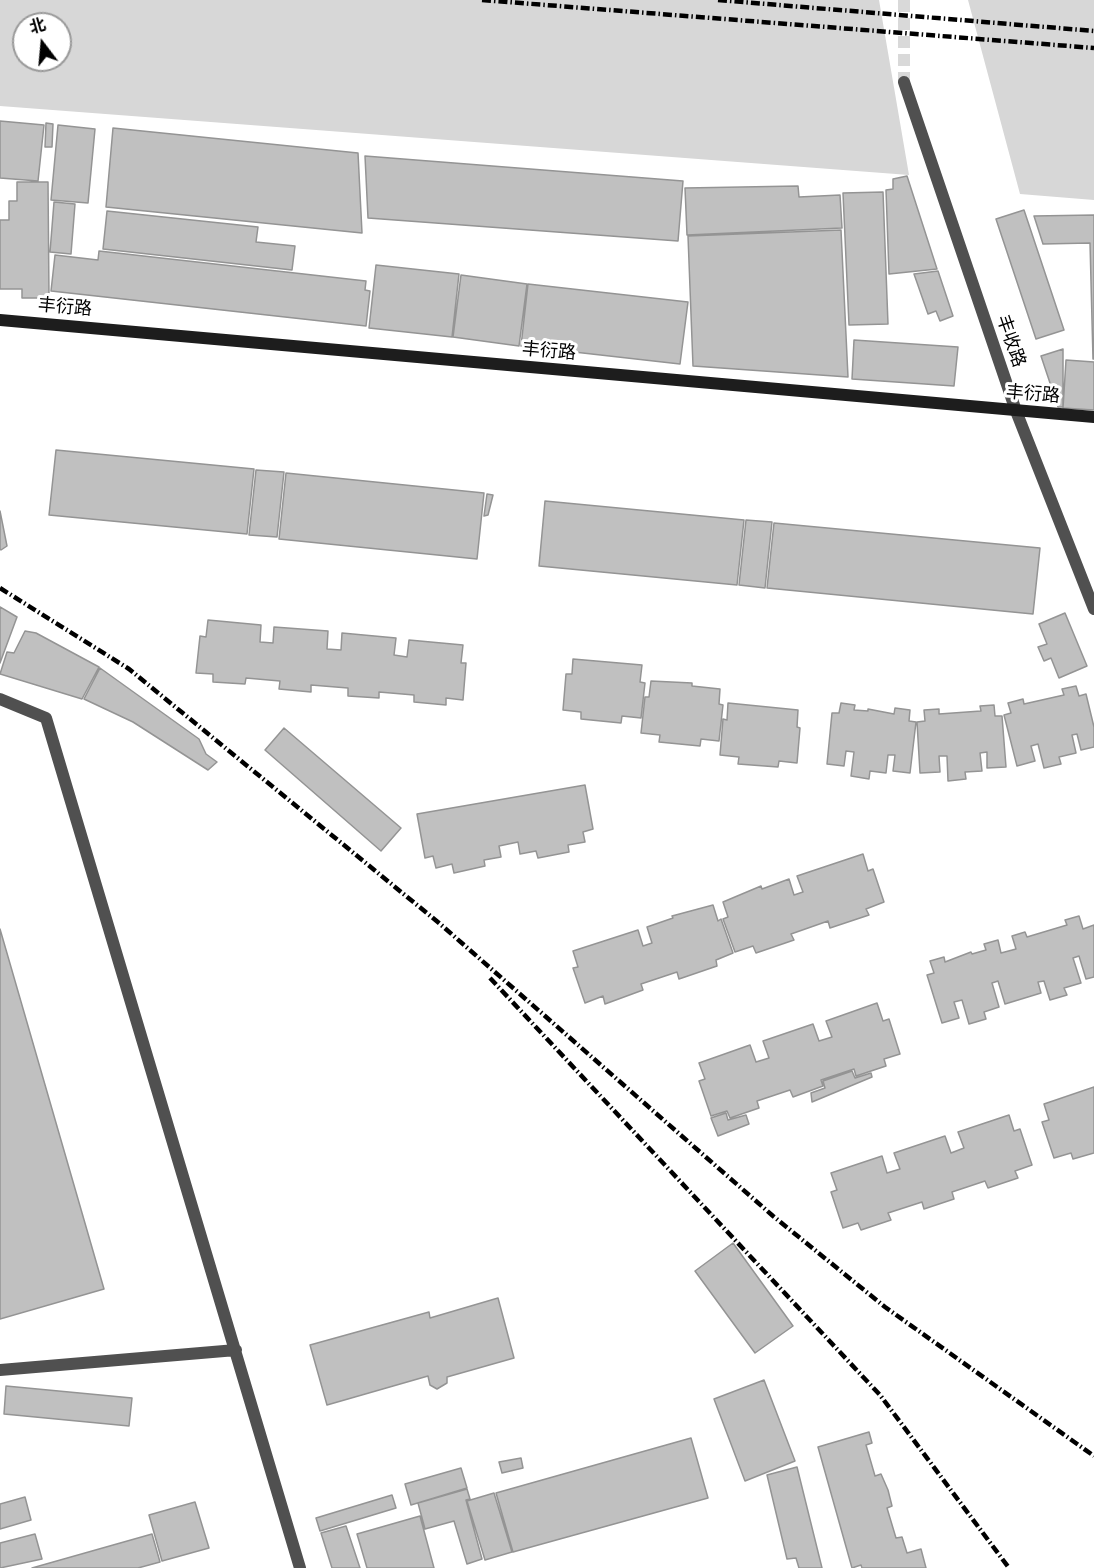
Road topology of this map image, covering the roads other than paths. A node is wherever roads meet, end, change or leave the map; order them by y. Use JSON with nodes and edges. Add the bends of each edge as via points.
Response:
{"nodes":[{"id":1,"x":904,"y":82,"type":"tunnel mouth"},
{"id":2,"x":0,"y":320,"type":"edge"},
{"id":3,"x":1016,"y":411,"type":"junction"},
{"id":4,"x":1094,"y":417,"type":"edge"},
{"id":5,"x":1094,"y":609,"type":"edge"},
{"id":6,"x":0,"y":699,"type":"edge"},
{"id":7,"x":236,"y":1350,"type":"junction"},
{"id":8,"x":0,"y":1370,"type":"edge"},
{"id":9,"x":300,"y":1568,"type":"edge"}],
"edges":[{"from":1,"to":3,"type":"street","name":"丰收路"},
{"from":2,"to":3,"type":"street","name":"丰衍路"},
{"from":3,"to":4,"type":"street","name":"丰衍路"},
{"from":3,"to":5,"type":"street","name":"丰收路"},
{"from":6,"to":7,"type":"street","via":[[46,718]]},
{"from":7,"to":8,"type":"street"},
{"from":7,"to":9,"type":"street"}]}
